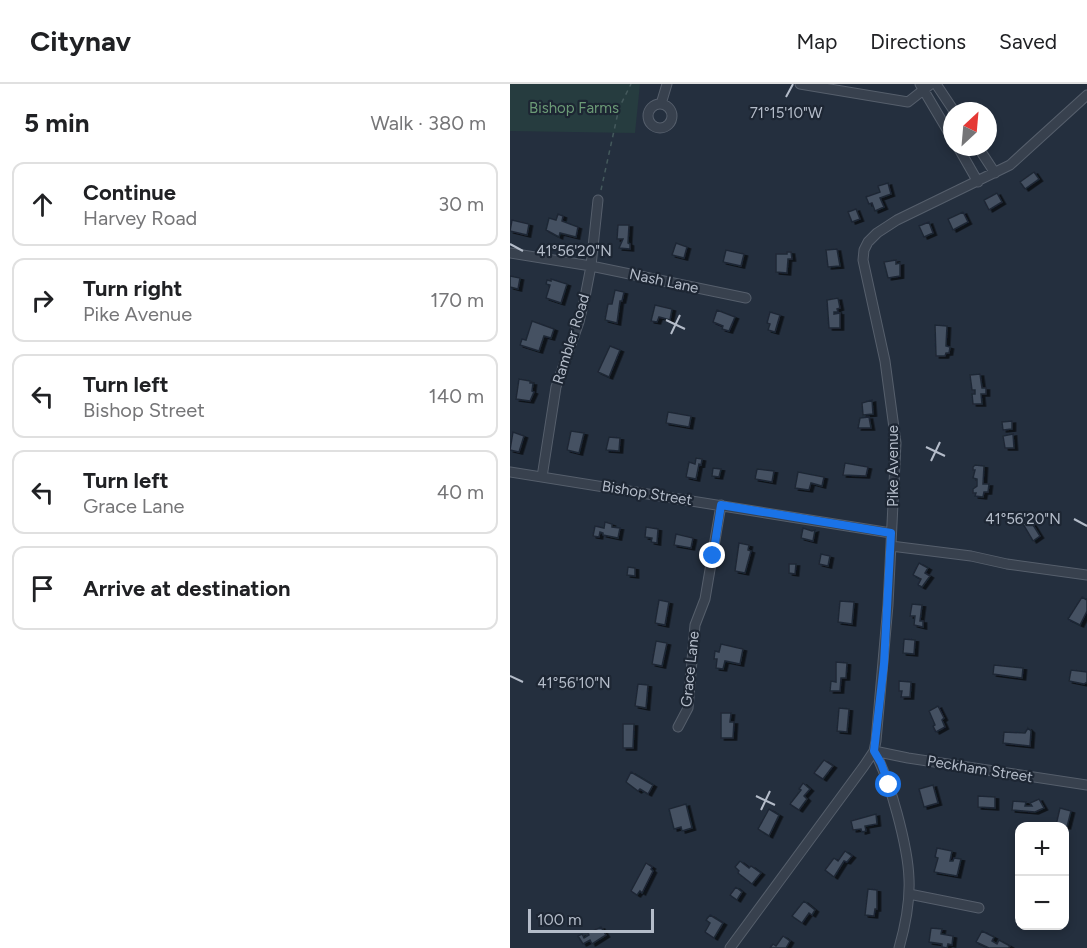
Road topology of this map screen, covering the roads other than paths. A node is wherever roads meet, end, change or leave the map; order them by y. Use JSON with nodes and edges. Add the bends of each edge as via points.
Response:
{"nodes":[{"id":1,"x":667,"y":84,"type":"edge"},
{"id":2,"x":800,"y":84,"type":"edge"},
{"id":3,"x":936,"y":84,"type":"edge"},
{"id":4,"x":924,"y":86,"type":"edge"},
{"id":5,"x":1087,"y":95,"type":"edge"},
{"id":6,"x":948,"y":102,"type":"edge"},
{"id":7,"x":661,"y":104,"type":"dead end"},
{"id":8,"x":943,"y":120,"type":"edge"},
{"id":9,"x":963,"y":156,"type":"edge"},
{"id":10,"x":984,"y":156,"type":"edge"},
{"id":11,"x":995,"y":173,"type":"junction"},
{"id":12,"x":978,"y":182,"type":"junction"},
{"id":13,"x":598,"y":200,"type":"road end"},
{"id":14,"x":510,"y":253,"type":"edge"},
{"id":15,"x":591,"y":266,"type":"junction"},
{"id":16,"x":746,"y":298,"type":"dead end"},
{"id":17,"x":510,"y":472,"type":"edge"},
{"id":18,"x":542,"y":477,"type":"junction"},
{"id":19,"x":721,"y":505,"type":"junction"},
{"id":20,"x":891,"y":533,"type":"junction"},
{"id":21,"x":891,"y":546,"type":"junction"},
{"id":22,"x":1087,"y":575,"type":"edge"},
{"id":23,"x":678,"y":727,"type":"dead end"},
{"id":24,"x":874,"y":751,"type":"junction"},
{"id":25,"x":1087,"y":785,"type":"edge"},
{"id":26,"x":909,"y":894,"type":"junction"},
{"id":27,"x":980,"y":909,"type":"dead end"},
{"id":28,"x":730,"y":948,"type":"edge"},
{"id":29,"x":899,"y":948,"type":"edge"}],
"edges":[{"from":1,"to":7,"type":"street"},
{"from":2,"to":4,"type":"street","via":[[908,102]]},
{"from":3,"to":6,"type":"street"},
{"from":4,"to":8,"type":"street"},
{"from":5,"to":11,"type":"street","name":"Pike Avenue","via":[[1016,160]]},
{"from":9,"to":12,"type":"street"},
{"from":10,"to":11,"type":"street"},
{"from":11,"to":12,"type":"street","name":"Pike Avenue"},
{"from":12,"to":20,"type":"street","name":"Pike Avenue","via":[[897,220],[877,233],[864,250],[893,414],[896,465]]},
{"from":13,"to":15,"type":"street","name":"Rambler Road"},
{"from":14,"to":15,"type":"street","name":"Nash Lane"},
{"from":15,"to":16,"type":"street","name":"Nash Lane"},
{"from":15,"to":18,"type":"street","name":"Rambler Road","via":[[579,322],[556,387]]},
{"from":17,"to":18,"type":"street","name":"Bishop Street"},
{"from":18,"to":19,"type":"street","name":"Bishop Street"},
{"from":19,"to":20,"type":"street","name":"Bishop Street"},
{"from":19,"to":23,"type":"street","name":"Grace Lane","via":[[705,599],[694,626],[688,708]]},
{"from":20,"to":21,"type":"street","name":"Pike Avenue"},
{"from":21,"to":22,"type":"street"},
{"from":21,"to":24,"type":"street","name":"Pike Avenue"},
{"from":24,"to":25,"type":"street","name":"Peckham Street"},
{"from":24,"to":26,"type":"street","via":[[887,779],[903,843]]},
{"from":24,"to":28,"type":"street","name":"Pike Avenue"},
{"from":26,"to":27,"type":"street"},
{"from":26,"to":29,"type":"street"}]}
